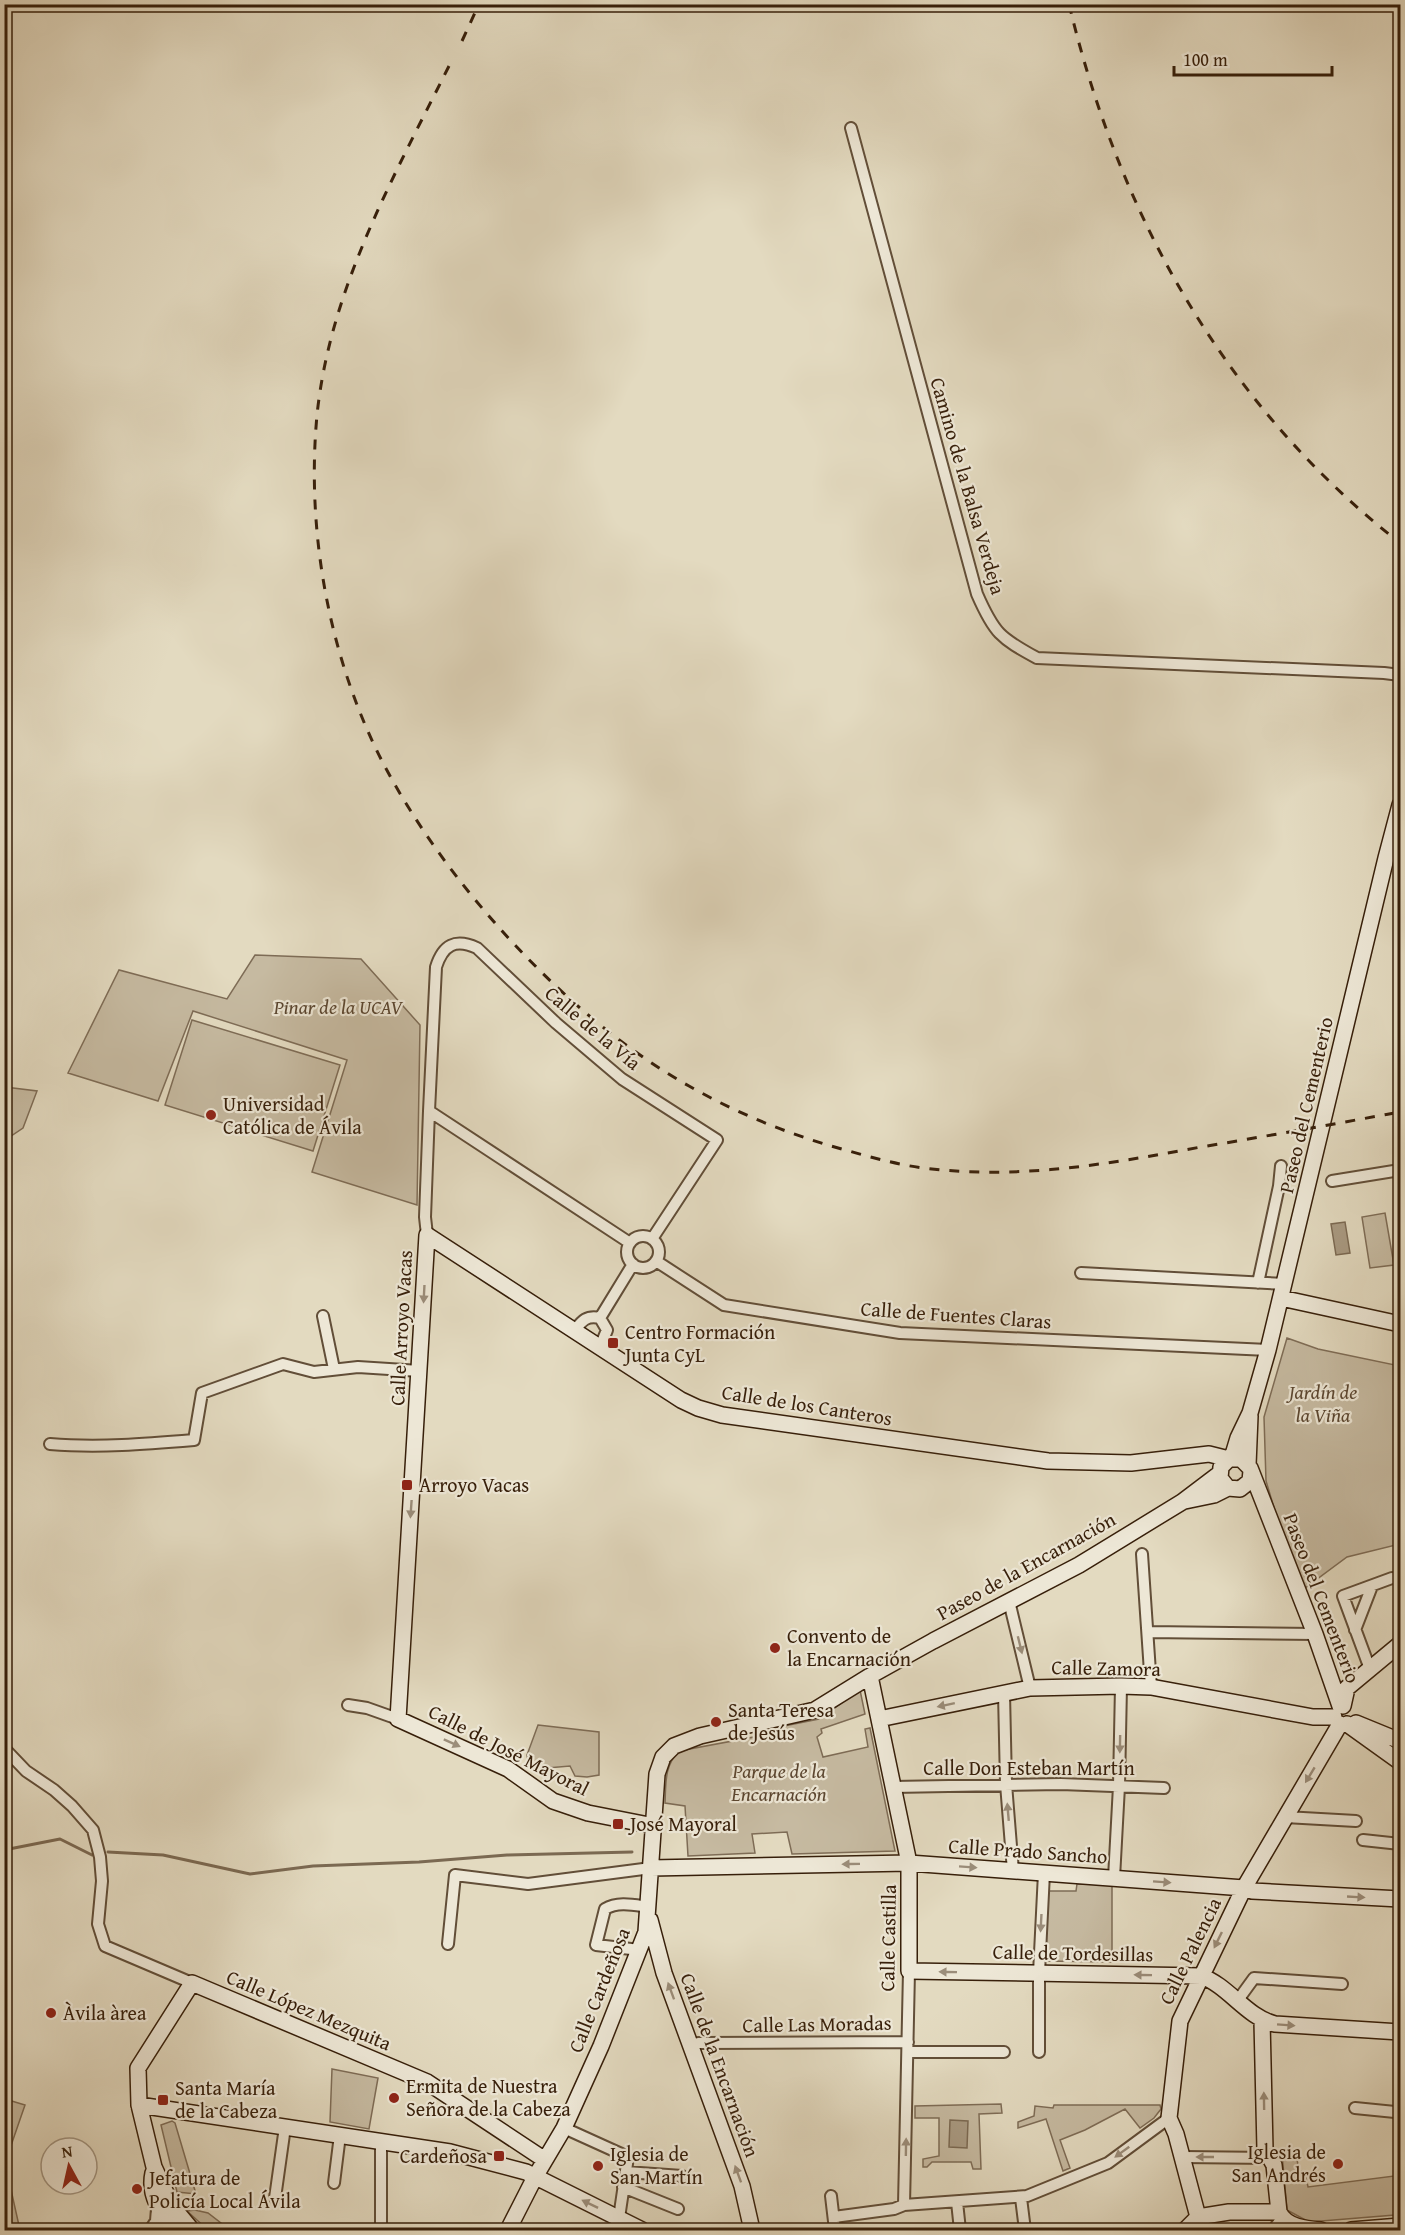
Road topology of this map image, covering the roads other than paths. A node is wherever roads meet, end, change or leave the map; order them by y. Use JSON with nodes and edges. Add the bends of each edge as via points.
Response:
{"nodes":[{"id":1,"x":851,"y":128,"type":"dead end"},
{"id":2,"x":1399,"y":677,"type":"edge"},
{"id":3,"x":1401,"y":805,"type":"edge"},
{"id":4,"x":452,"y":945,"type":"joint"},
{"id":5,"x":429,"y":1111,"type":"junction"},
{"id":6,"x":1281,"y":1166,"type":"dead end"},
{"id":7,"x":1401,"y":1170,"type":"edge"},
{"id":8,"x":1332,"y":1181,"type":"dead end"},
{"id":9,"x":427,"y":1235,"type":"junction"},
{"id":10,"x":652,"y":1239,"type":"junction"},
{"id":11,"x":630,"y":1243,"type":"junction"},
{"id":12,"x":656,"y":1261,"type":"junction"},
{"id":13,"x":633,"y":1264,"type":"junction"},
{"id":14,"x":1081,"y":1274,"type":"dead end"},
{"id":15,"x":1258,"y":1283,"type":"junction"},
{"id":16,"x":1283,"y":1291,"type":"junction"},
{"id":17,"x":323,"y":1316,"type":"dead end"},
{"id":18,"x":600,"y":1318,"type":"junction"},
{"id":19,"x":1401,"y":1324,"type":"edge"},
{"id":20,"x":574,"y":1331,"type":"junction"},
{"id":21,"x":600,"y":1347,"type":"junction"},
{"id":22,"x":1268,"y":1350,"type":"junction"},
{"id":23,"x":334,"y":1369,"type":"junction"},
{"id":24,"x":420,"y":1371,"type":"junction"},
{"id":25,"x":1250,"y":1413,"type":"junction"},
{"id":26,"x":50,"y":1444,"type":"dead end"},
{"id":27,"x":1225,"y":1465,"type":"junction"},
{"id":28,"x":1250,"y":1468,"type":"junction"},
{"id":29,"x":1236,"y":1488,"type":"junction"},
{"id":30,"x":1182,"y":1502,"type":"junction"},
{"id":31,"x":1265,"y":1505,"type":"junction"},
{"id":32,"x":1142,"y":1554,"type":"dead end"},
{"id":33,"x":1392,"y":1578,"type":"dead end"},
{"id":34,"x":1372,"y":1586,"type":"junction"},
{"id":35,"x":1009,"y":1601,"type":"junction"},
{"id":36,"x":1355,"y":1630,"type":"junction"},
{"id":37,"x":1148,"y":1632,"type":"junction"},
{"id":38,"x":1315,"y":1634,"type":"junction"},
{"id":39,"x":1401,"y":1644,"type":"edge"},
{"id":40,"x":1370,"y":1669,"type":"junction"},
{"id":41,"x":870,"y":1676,"type":"junction"},
{"id":42,"x":1121,"y":1686,"type":"junction"},
{"id":43,"x":1151,"y":1687,"type":"junction"},
{"id":44,"x":1030,"y":1688,"type":"junction"},
{"id":45,"x":1004,"y":1693,"type":"junction"},
{"id":46,"x":348,"y":1705,"type":"dead end"},
{"id":47,"x":1342,"y":1716,"type":"junction"},
{"id":48,"x":398,"y":1719,"type":"junction"},
{"id":49,"x":879,"y":1719,"type":"junction"},
{"id":50,"x":1401,"y":1741,"type":"edge"},
{"id":51,"x":4,"y":1748,"type":"edge"},
{"id":52,"x":1399,"y":1758,"type":"edge"},
{"id":53,"x":1006,"y":1784,"type":"junction"},
{"id":54,"x":1119,"y":1786,"type":"junction"},
{"id":55,"x":893,"y":1787,"type":"junction"},
{"id":56,"x":1164,"y":1788,"type":"dead end"},
{"id":57,"x":1285,"y":1817,"type":"junction"},
{"id":58,"x":1356,"y":1821,"type":"dead end"},
{"id":59,"x":653,"y":1838,"type":"junction"},
{"id":60,"x":1363,"y":1840,"type":"dead end"},
{"id":61,"x":1401,"y":1844,"type":"edge"},
{"id":62,"x":909,"y":1863,"type":"junction"},
{"id":63,"x":651,"y":1868,"type":"junction"},
{"id":64,"x":1013,"y":1870,"type":"junction"},
{"id":65,"x":1044,"y":1873,"type":"junction"},
{"id":66,"x":1114,"y":1878,"type":"junction"},
{"id":67,"x":1244,"y":1888,"type":"junction"},
{"id":68,"x":1401,"y":1899,"type":"edge"},
{"id":69,"x":649,"y":1910,"type":"junction"},
{"id":70,"x":448,"y":1944,"type":"dead end"},
{"id":71,"x":640,"y":1950,"type":"junction"},
{"id":72,"x":909,"y":1971,"type":"junction"},
{"id":73,"x":1039,"y":1973,"type":"junction"},
{"id":74,"x":1201,"y":1976,"type":"junction"},
{"id":75,"x":192,"y":1983,"type":"junction"},
{"id":76,"x":1342,"y":1984,"type":"dead end"},
{"id":77,"x":1238,"y":2000,"type":"junction"},
{"id":78,"x":1262,"y":2021,"type":"junction"},
{"id":79,"x":1401,"y":2032,"type":"edge"},
{"id":80,"x":691,"y":2046,"type":"junction"},
{"id":81,"x":908,"y":2047,"type":"junction"},
{"id":82,"x":1004,"y":2052,"type":"dead end"},
{"id":83,"x":1039,"y":2052,"type":"dead end"},
{"id":84,"x":139,"y":2105,"type":"junction"},
{"id":85,"x":1355,"y":2108,"type":"dead end"},
{"id":86,"x":1401,"y":2116,"type":"edge"},
{"id":87,"x":1169,"y":2118,"type":"junction"},
{"id":88,"x":285,"y":2127,"type":"junction"},
{"id":89,"x":564,"y":2128,"type":"junction"},
{"id":90,"x":340,"y":2135,"type":"junction"},
{"id":91,"x":381,"y":2142,"type":"junction"},
{"id":92,"x":1183,"y":2157,"type":"junction"},
{"id":93,"x":1270,"y":2158,"type":"junction"},
{"id":94,"x":545,"y":2160,"type":"junction"},
{"id":95,"x":154,"y":2167,"type":"junction"},
{"id":96,"x":626,"y":2172,"type":"junction"},
{"id":97,"x":535,"y":2176,"type":"junction"},
{"id":98,"x":682,"y":2176,"type":"dead end"},
{"id":99,"x":334,"y":2183,"type":"dead end"},
{"id":100,"x":623,"y":2187,"type":"junction"},
{"id":101,"x":831,"y":2196,"type":"dead end"},
{"id":102,"x":274,"y":2198,"type":"dead end"},
{"id":103,"x":1021,"y":2198,"type":"junction"},
{"id":104,"x":957,"y":2202,"type":"junction"},
{"id":105,"x":904,"y":2205,"type":"junction"},
{"id":106,"x":157,"y":2208,"type":"junction"},
{"id":107,"x":678,"y":2209,"type":"dead end"},
{"id":108,"x":834,"y":2217,"type":"junction"},
{"id":109,"x":1198,"y":2217,"type":"junction"},
{"id":110,"x":619,"y":2218,"type":"junction"},
{"id":111,"x":1278,"y":2220,"type":"edge"},
{"id":112,"x":1401,"y":2226,"type":"edge"},
{"id":113,"x":1384,"y":2229,"type":"edge"},
{"id":114,"x":150,"y":2230,"type":"edge"},
{"id":115,"x":175,"y":2230,"type":"edge"},
{"id":116,"x":192,"y":2230,"type":"edge"},
{"id":117,"x":381,"y":2230,"type":"edge"},
{"id":118,"x":508,"y":2230,"type":"edge"},
{"id":119,"x":642,"y":2230,"type":"edge"},
{"id":120,"x":752,"y":2230,"type":"edge"},
{"id":121,"x":835,"y":2230,"type":"edge"},
{"id":122,"x":960,"y":2230,"type":"edge"},
{"id":123,"x":1025,"y":2230,"type":"edge"},
{"id":124,"x":1185,"y":2230,"type":"edge"},
{"id":125,"x":1321,"y":2230,"type":"edge"},
{"id":126,"x":1351,"y":2230,"type":"edge"}],
"edges":[{"from":1,"to":2,"type":"street","name":"Camino de la Balsa Verdeja","via":[[977,594],[990,622],[1007,642],[1037,658]]},
{"from":3,"to":16,"type":"street","name":"Paseo del Cementerio"},
{"from":4,"to":5,"type":"street","name":"Calle Arroyo Vacas","via":[[441,953],[436,967]]},
{"from":4,"to":10,"type":"street","name":"Calle de la Vía","via":[[464,942],[477,948],[622,1079],[717,1140]]},
{"from":5,"to":9,"type":"street","name":"Calle Arroyo Vacas"},
{"from":5,"to":11,"type":"street"},
{"from":6,"to":15,"type":"street"},
{"from":7,"to":8,"type":"street"},
{"from":9,"to":20,"type":"street","name":"Calle de los Canteros"},
{"from":9,"to":24,"type":"street","name":"Calle Arroyo Vacas","one_way":true},
{"from":10,"to":11,"type":"street","via":[[638,1237]]},
{"from":10,"to":12,"type":"street","via":[[659,1251]]},
{"from":11,"to":13,"type":"street","via":[[628,1257]]},
{"from":12,"to":13,"type":"street","via":[[643,1268]]},
{"from":12,"to":22,"type":"street","name":"Calle de Fuentes Claras","via":[[724,1305],[900,1333]]},
{"from":13,"to":18,"type":"street"},
{"from":14,"to":15,"type":"street"},
{"from":15,"to":16,"type":"street"},
{"from":16,"to":19,"type":"street"},
{"from":16,"to":22,"type":"street","name":"Paseo del Cementerio"},
{"from":17,"to":23,"type":"street"},
{"from":18,"to":20,"type":"street","via":[[585,1318]]},
{"from":18,"to":21,"type":"street","via":[[607,1330]]},
{"from":20,"to":21,"type":"street","name":"Calle de los Canteros"},
{"from":21,"to":27,"type":"street","name":"Calle de los Canteros","via":[[681,1400],[722,1415],[1048,1461],[1131,1463],[1209,1454]]},
{"from":22,"to":25,"type":"street","name":"Paseo del Cementerio"},
{"from":23,"to":24,"type":"street","via":[[358,1366]]},
{"from":23,"to":26,"type":"street","via":[[315,1372],[283,1364],[202,1394],[194,1440],[80,1447]]},
{"from":24,"to":48,"type":"street","name":"Calle Arroyo Vacas","one_way":true},
{"from":25,"to":27,"type":"street","name":"Paseo del Cementerio"},
{"from":25,"to":28,"type":"street","name":"Paseo del Cementerio"},
{"from":27,"to":28,"type":"street","via":[[1241,1459]]},
{"from":27,"to":29,"type":"street","via":[[1222,1482]]},
{"from":27,"to":30,"type":"street","name":"Paseo de la Encarnación"},
{"from":28,"to":29,"type":"street","via":[[1250,1481]]},
{"from":28,"to":31,"type":"street","name":"Paseo del Cementerio"},
{"from":29,"to":30,"type":"street","name":"Paseo de la Encarnación"},
{"from":29,"to":31,"type":"street","name":"Paseo del Cementerio"},
{"from":30,"to":35,"type":"street","name":"Paseo de la Encarnación","via":[[1079,1565]]},
{"from":31,"to":38,"type":"street","name":"Paseo del Cementerio"},
{"from":32,"to":37,"type":"street"},
{"from":33,"to":34,"type":"street"},
{"from":34,"to":36,"type":"street"},
{"from":34,"to":36,"type":"street","via":[[1343,1596]]},
{"from":35,"to":41,"type":"street","name":"Paseo de la Encarnación"},
{"from":35,"to":44,"type":"street","one_way":true},
{"from":36,"to":40,"type":"street"},
{"from":37,"to":38,"type":"street"},
{"from":37,"to":43,"type":"street"},
{"from":38,"to":47,"type":"street","name":"Paseo del Cementerio"},
{"from":39,"to":40,"type":"street","name":"Calle Palencia"},
{"from":40,"to":47,"type":"street","name":"Calle Palencia","via":[[1347,1688]]},
{"from":41,"to":49,"type":"street","name":"Calle Castilla"},
{"from":41,"to":59,"type":"street","name":"Paseo de la Encarnación","via":[[815,1710],[700,1736],[674,1746],[663,1757],[657,1774]]},
{"from":42,"to":43,"type":"street","name":"Calle Zamora"},
{"from":42,"to":44,"type":"street","name":"Calle Zamora"},
{"from":42,"to":54,"type":"street","one_way":true},
{"from":43,"to":47,"type":"street","name":"Calle Zamora","via":[[1313,1717]]},
{"from":44,"to":45,"type":"street","name":"Calle Zamora"},
{"from":45,"to":49,"type":"street","name":"Calle Zamora","one_way":true},
{"from":45,"to":53,"type":"street"},
{"from":46,"to":48,"type":"street","name":"Calle de José Mayoral"},
{"from":47,"to":50,"type":"street"},
{"from":47,"to":52,"type":"street","name":"Calle Zamora"},
{"from":47,"to":57,"type":"street","name":"Calle Palencia","one_way":true},
{"from":48,"to":59,"type":"street","name":"Calle de José Mayoral","one_way":true,"via":[[508,1769],[553,1801]]},
{"from":49,"to":55,"type":"street","name":"Calle Castilla"},
{"from":51,"to":75,"type":"street","name":"Calle López Mezquita","via":[[26,1771],[72,1806],[93,1830],[102,1881],[98,1924],[105,1946]]},
{"from":53,"to":54,"type":"street","name":"Calle Don Esteban Martín"},
{"from":53,"to":55,"type":"street","name":"Calle Don Esteban Martín"},
{"from":64,"to":53,"type":"street","one_way":true},
{"from":54,"to":56,"type":"street","name":"Calle Don Esteban Martín"},
{"from":54,"to":66,"type":"street"},
{"from":55,"to":62,"type":"street","name":"Calle Castilla"},
{"from":57,"to":58,"type":"street"},
{"from":57,"to":67,"type":"street","name":"Calle Palencia"},
{"from":59,"to":63,"type":"street","name":"Paseo de la Encarnación"},
{"from":60,"to":61,"type":"street"},
{"from":62,"to":63,"type":"street","name":"Calle Prado Sancho","one_way":true},
{"from":62,"to":64,"type":"street","name":"Calle Prado Sancho","one_way":true},
{"from":62,"to":72,"type":"street","name":"Calle Castilla"},
{"from":63,"to":69,"type":"street","name":"Calle Cardeñosa"},
{"from":63,"to":70,"type":"street","via":[[528,1884],[455,1875]]},
{"from":64,"to":65,"type":"street","name":"Calle Prado Sancho"},
{"from":65,"to":66,"type":"street","name":"Calle Prado Sancho"},
{"from":65,"to":73,"type":"street","one_way":true},
{"from":66,"to":67,"type":"street","name":"Calle Prado Sancho","one_way":true},
{"from":67,"to":68,"type":"street","name":"Calle Prado Sancho","one_way":true},
{"from":67,"to":74,"type":"street","name":"Calle Palencia","one_way":true},
{"from":69,"to":71,"type":"street","name":"Calle Cardeñosa"},
{"from":69,"to":71,"type":"street","via":[[621,1904],[604,1909],[597,1938],[596,1945]]},
{"from":80,"to":69,"type":"street","name":"Calle de la Encarnación","one_way":true,"via":[[664,1973]]},
{"from":71,"to":89,"type":"street","name":"Calle Cardeñosa"},
{"from":73,"to":72,"type":"street","name":"Calle de Tordesillas","one_way":true},
{"from":72,"to":81,"type":"street","name":"Calle Castilla"},
{"from":74,"to":73,"type":"street","name":"Calle de Tordesillas","one_way":true},
{"from":73,"to":83,"type":"street"},
{"from":74,"to":77,"type":"street"},
{"from":74,"to":87,"type":"street","name":"Calle Palencia","via":[[1180,2021]]},
{"from":75,"to":84,"type":"street","via":[[138,2068]]},
{"from":75,"to":94,"type":"street","name":"Calle López Mezquita","via":[[427,2082]]},
{"from":76,"to":77,"type":"street","via":[[1254,1978]]},
{"from":77,"to":78,"type":"street"},
{"from":78,"to":79,"type":"street","one_way":true},
{"from":93,"to":78,"type":"street","one_way":true,"via":[[1265,2149]]},
{"from":80,"to":81,"type":"street","name":"Calle Las Moradas","via":[[698,2043]]},
{"from":120,"to":80,"type":"street","name":"Calle de la Encarnación","one_way":true,"via":[[742,2186]]},
{"from":81,"to":82,"type":"street","name":"Calle Las Moradas"},
{"from":105,"to":81,"type":"street","name":"Calle Castilla","one_way":true},
{"from":84,"to":88,"type":"street"},
{"from":84,"to":95,"type":"street"},
{"from":85,"to":86,"type":"street"},
{"from":87,"to":92,"type":"street","name":"Calle Palencia"},
{"from":87,"to":103,"type":"street","one_way":true,"via":[[1108,2163]]},
{"from":88,"to":90,"type":"street"},
{"from":88,"to":102,"type":"street"},
{"from":89,"to":94,"type":"street","name":"Calle Cardeñosa"},
{"from":89,"to":96,"type":"street","via":[[628,2157]]},
{"from":90,"to":91,"type":"street"},
{"from":90,"to":99,"type":"street"},
{"from":91,"to":97,"type":"street","via":[[450,2152]]},
{"from":91,"to":117,"type":"street"},
{"from":93,"to":92,"type":"street","one_way":true},
{"from":92,"to":109,"type":"street","name":"Calle Palencia"},
{"from":93,"to":111,"type":"street","via":[[1274,2165]]},
{"from":94,"to":97,"type":"street","name":"Calle Cardeñosa"},
{"from":95,"to":106,"type":"street","via":[[151,2182]]},
{"from":95,"to":116,"type":"street","via":[[172,2206]]},
{"from":96,"to":98,"type":"street"},
{"from":96,"to":100,"type":"street"},
{"from":110,"to":97,"type":"street","one_way":true},
{"from":97,"to":118,"type":"street","name":"Calle Cardeñosa"},
{"from":100,"to":107,"type":"street"},
{"from":100,"to":110,"type":"street"},
{"from":101,"to":108,"type":"street"},
{"from":103,"to":104,"type":"street"},
{"from":103,"to":123,"type":"street"},
{"from":104,"to":105,"type":"street"},
{"from":104,"to":122,"type":"street"},
{"from":105,"to":108,"type":"street"},
{"from":106,"to":114,"type":"street"},
{"from":106,"to":115,"type":"street"},
{"from":108,"to":121,"type":"street"},
{"from":109,"to":111,"type":"street","via":[[1229,2212]]},
{"from":109,"to":124,"type":"street"},
{"from":110,"to":119,"type":"street"},
{"from":111,"to":125,"type":"street","via":[[1302,2229]]},
{"from":112,"to":113,"type":"street"},
{"from":113,"to":126,"type":"street"}]}
